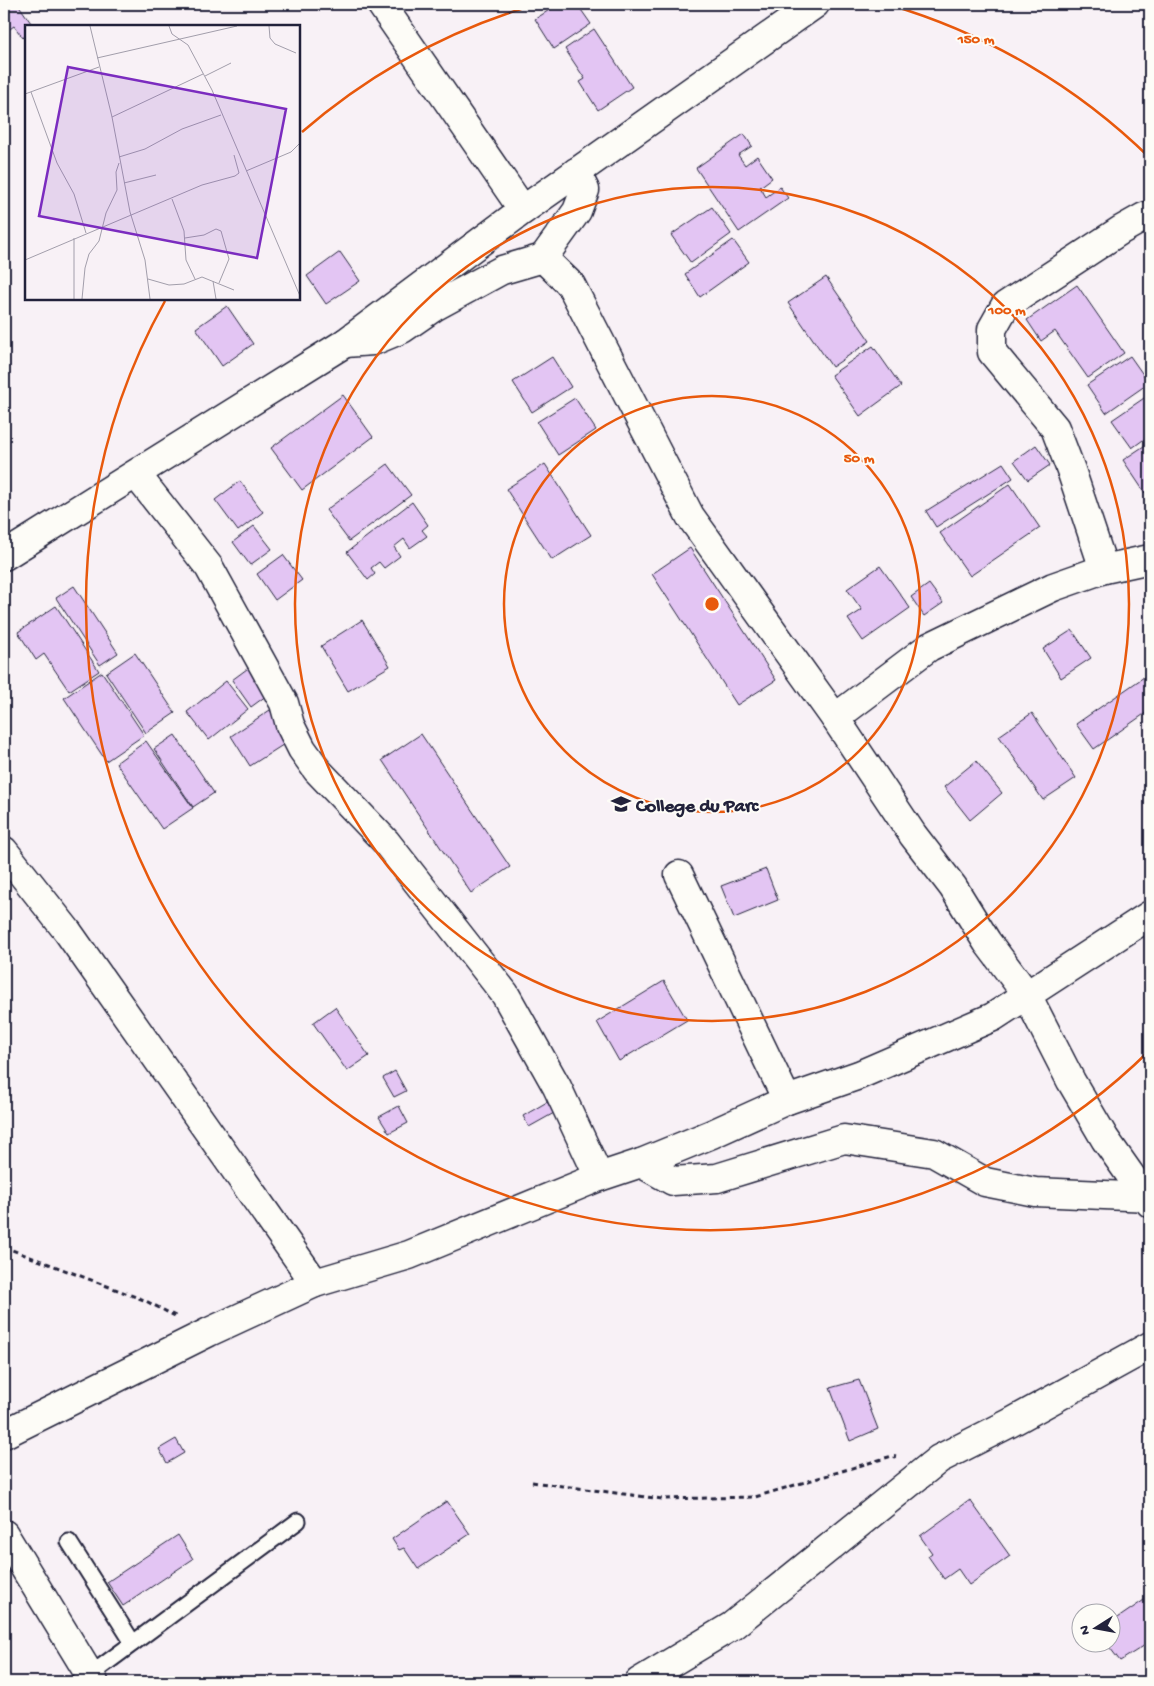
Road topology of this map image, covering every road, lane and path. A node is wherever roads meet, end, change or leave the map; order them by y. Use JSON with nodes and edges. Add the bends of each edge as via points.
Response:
{"nodes":[{"id":1,"x":381,"y":4,"type":"edge"},
{"id":2,"x":815,"y":4,"type":"edge"},
{"id":3,"x":576,"y":172,"type":"junction"},
{"id":4,"x":523,"y":210,"type":"junction"},
{"id":5,"x":1150,"y":215,"type":"edge"},
{"id":6,"x":543,"y":258,"type":"junction"},
{"id":7,"x":345,"y":343,"type":"junction"},
{"id":8,"x":136,"y":474,"type":"junction"},
{"id":9,"x":4,"y":556,"type":"edge"},
{"id":10,"x":1150,"y":559,"type":"edge"},
{"id":11,"x":1104,"y":569,"type":"junction"},
{"id":12,"x":835,"y":718,"type":"junction"},
{"id":13,"x":4,"y":851,"type":"edge"},
{"id":14,"x":679,"y":875,"type":"dead end"},
{"id":15,"x":1150,"y":915,"type":"edge"},
{"id":16,"x":1027,"y":995,"type":"junction"},
{"id":17,"x":787,"y":1100,"type":"junction"},
{"id":18,"x":641,"y":1163,"type":"junction"},
{"id":19,"x":599,"y":1177,"type":"junction"},
{"id":20,"x":1149,"y":1199,"type":"edge"},
{"id":21,"x":4,"y":1247,"type":"edge"},
{"id":22,"x":314,"y":1283,"type":"junction"},
{"id":23,"x":209,"y":1332,"type":"junction"},
{"id":24,"x":1150,"y":1346,"type":"edge"},
{"id":25,"x":4,"y":1434,"type":"edge"},
{"id":26,"x":940,"y":1460,"type":"junction"},
{"id":27,"x":532,"y":1482,"type":"dead end"},
{"id":28,"x":298,"y":1521,"type":"dead end"},
{"id":29,"x":4,"y":1534,"type":"edge"},
{"id":30,"x":69,"y":1542,"type":"dead end"},
{"id":31,"x":133,"y":1643,"type":"junction"},
{"id":32,"x":92,"y":1679,"type":"edge"},
{"id":33,"x":639,"y":1682,"type":"edge"}],
"edges":[{"from":1,"to":4,"type":"street"},
{"from":2,"to":3,"type":"street"},
{"from":3,"to":4,"type":"street"},
{"from":3,"to":6,"type":"street","via":[[585,190],[577,212]]},
{"from":4,"to":7,"type":"street"},
{"from":5,"to":11,"type":"street","via":[[1121,230],[1005,306],[992,329],[992,352],[1055,428]]},
{"from":6,"to":7,"type":"street","via":[[502,270],[434,307],[402,329],[372,341]]},
{"from":6,"to":12,"type":"street","via":[[571,285],[690,516]]},
{"from":7,"to":8,"type":"street"},
{"from":8,"to":9,"type":"street"},
{"from":8,"to":19,"type":"street","via":[[209,567],[284,703],[302,749],[317,770],[386,842],[505,994],[557,1087]]},
{"from":10,"to":11,"type":"street"},
{"from":11,"to":12,"type":"street","via":[[1053,586],[929,648]]},
{"from":12,"to":16,"type":"street","via":[[953,887],[987,942]]},
{"from":13,"to":22,"type":"street","via":[[68,932]]},
{"from":14,"to":17,"type":"street"},
{"from":15,"to":16,"type":"street"},
{"from":16,"to":17,"type":"street","via":[[993,1017],[860,1074]]},
{"from":16,"to":20,"type":"street","via":[[1104,1139]]},
{"from":17,"to":18,"type":"street"},
{"from":18,"to":19,"type":"street"},
{"from":18,"to":20,"type":"street","via":[[673,1181],[717,1178],[844,1139],[934,1153],[985,1182],[1035,1192]]},
{"from":19,"to":22,"type":"street","via":[[409,1255]]},
{"from":21,"to":23,"type":"path","via":[[144,1300]]},
{"from":22,"to":23,"type":"street"},
{"from":23,"to":25,"type":"street"},
{"from":24,"to":26,"type":"street"},
{"from":26,"to":27,"type":"path","via":[[892,1456],[755,1497],[662,1499]]},
{"from":26,"to":33,"type":"street","via":[[732,1626]]},
{"from":28,"to":31,"type":"lane"},
{"from":29,"to":32,"type":"street"},
{"from":30,"to":31,"type":"lane"},
{"from":31,"to":32,"type":"lane"}]}
